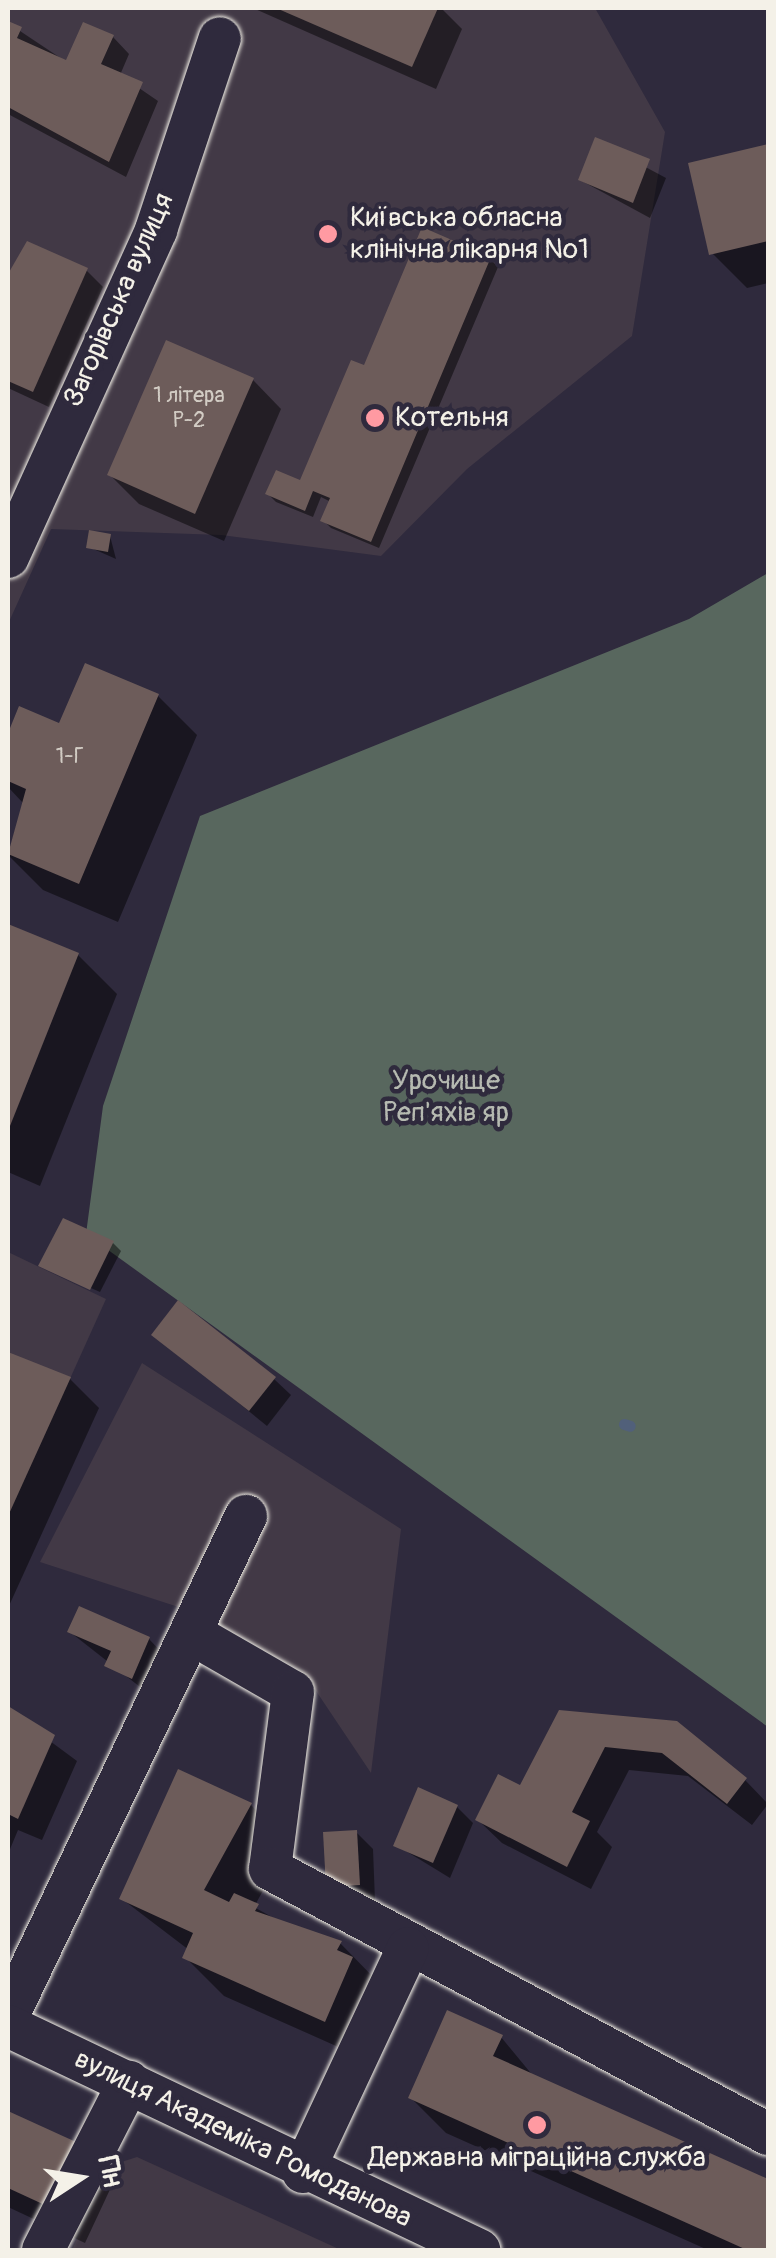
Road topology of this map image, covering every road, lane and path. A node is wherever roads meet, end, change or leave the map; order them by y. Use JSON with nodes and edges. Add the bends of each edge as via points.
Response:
{"nodes":[{"id":1,"x":220,"y":38,"type":"dead end"},
{"id":2,"x":8,"y":556,"type":"edge"},
{"id":3,"x":246,"y":1516,"type":"dead end"},
{"id":4,"x":192,"y":1634,"type":"junction"},
{"id":5,"x":408,"y":1948,"type":"junction"},
{"id":6,"x":8,"y":2016,"type":"edge"},
{"id":7,"x":8,"y":2026,"type":"edge"},
{"id":8,"x":129,"y":2082,"type":"junction"},
{"id":9,"x":768,"y":2134,"type":"edge"},
{"id":10,"x":303,"y":2172,"type":"junction"},
{"id":11,"x":43,"y":2250,"type":"edge"},
{"id":12,"x":479,"y":2250,"type":"edge"}],
"edges":[{"from":1,"to":2,"type":"street","name":"Загорівська вулиця","via":[[156,230]]},
{"from":3,"to":4,"type":"street"},
{"from":4,"to":5,"type":"street","via":[[293,1692],[270,1868]]},
{"from":4,"to":6,"type":"street"},
{"from":5,"to":9,"type":"street"},
{"from":5,"to":10,"type":"street"},
{"from":7,"to":8,"type":"street","name":"вулиця Академіка Ромоданова"},
{"from":8,"to":10,"type":"street","name":"вулиця Академіка Ромоданова"},
{"from":8,"to":11,"type":"street"},
{"from":10,"to":12,"type":"street","name":"вулиця Академіка Ромоданова"}]}
